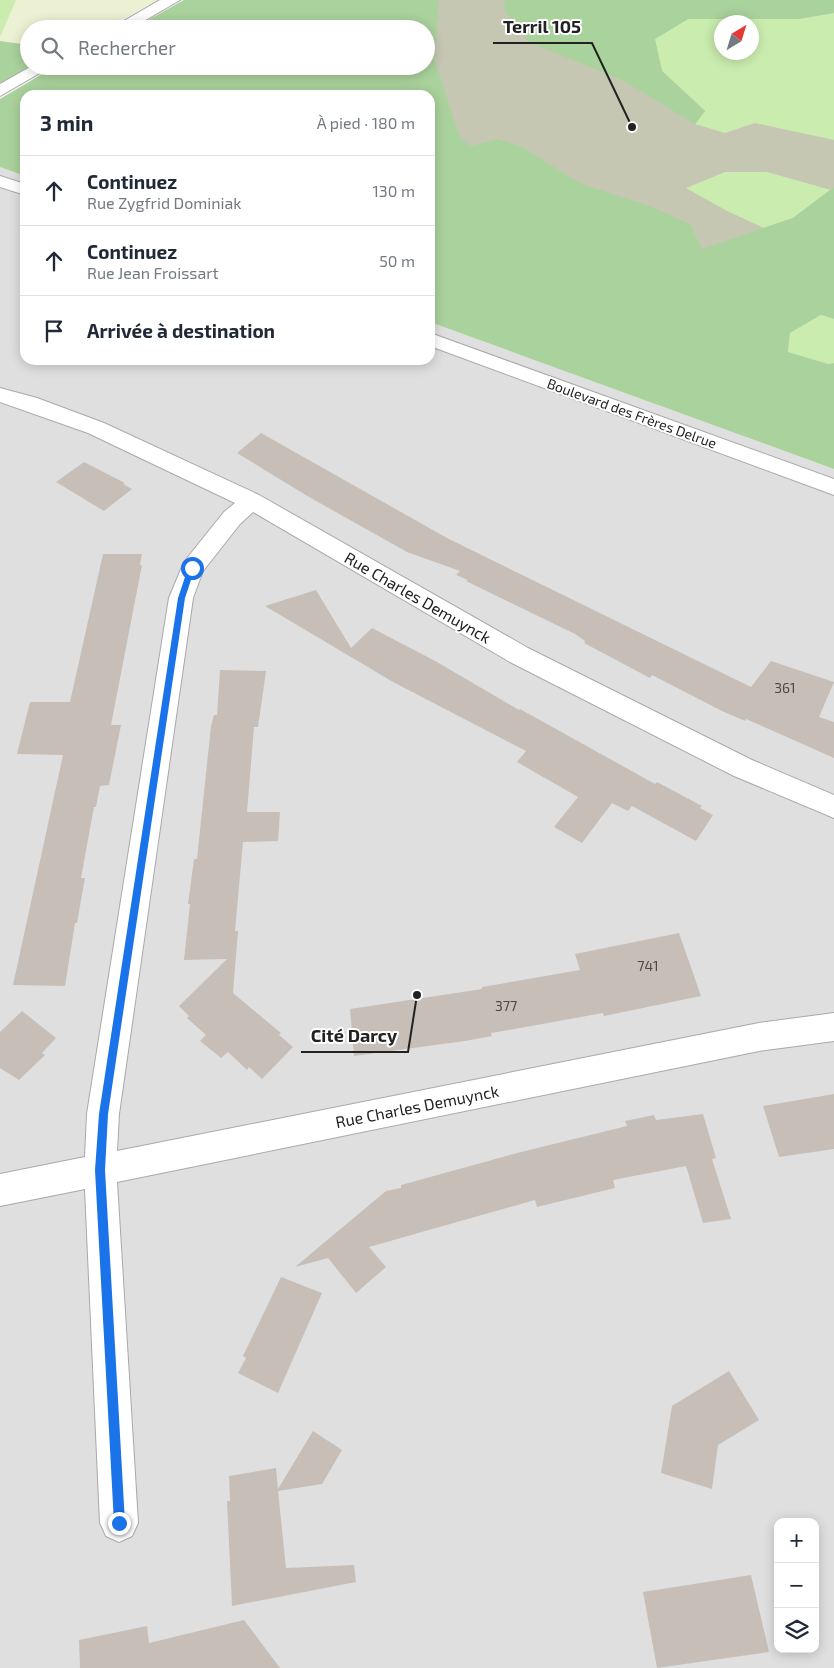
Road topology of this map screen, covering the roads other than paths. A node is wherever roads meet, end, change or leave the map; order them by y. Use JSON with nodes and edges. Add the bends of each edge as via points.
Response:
{"nodes":[{"id":1,"x":172,"y":0,"type":"edge"},
{"id":2,"x":135,"y":20,"type":"edge"},
{"id":3,"x":28,"y":75,"type":"edge"},
{"id":4,"x":0,"y":91,"type":"edge"},
{"id":5,"x":0,"y":181,"type":"edge"},
{"id":6,"x":20,"y":188,"type":"edge"},
{"id":7,"x":435,"y":341,"type":"edge"},
{"id":8,"x":0,"y":395,"type":"edge"},
{"id":9,"x":834,"y":487,"type":"edge"},
{"id":10,"x":250,"y":502,"type":"junction"},
{"id":11,"x":834,"y":807,"type":"edge"},
{"id":12,"x":834,"y":1027,"type":"edge"},
{"id":13,"x":100,"y":1170,"type":"junction"},
{"id":14,"x":0,"y":1190,"type":"edge"},
{"id":15,"x":119,"y":1523,"type":"dead end"}],
"edges":[{"from":1,"to":2,"type":"street"},
{"from":3,"to":4,"type":"street"},
{"from":5,"to":6,"type":"street"},
{"from":7,"to":9,"type":"street","name":"Boulevard des Frères Delrue"},
{"from":8,"to":10,"type":"street","name":"Rue Charles Demuynck","via":[[96,428]]},
{"from":10,"to":11,"type":"street","name":"Rue Charles Demuynck","via":[[519,655],[743,768]]},
{"from":10,"to":13,"type":"street","via":[[232,518],[192,568],[181,598],[104,1114]]},
{"from":12,"to":13,"type":"street","name":"Rue Charles Demuynck","via":[[759,1037]]},
{"from":13,"to":14,"type":"street","name":"Rue Charles Demuynck"},
{"from":13,"to":15,"type":"street"}]}
